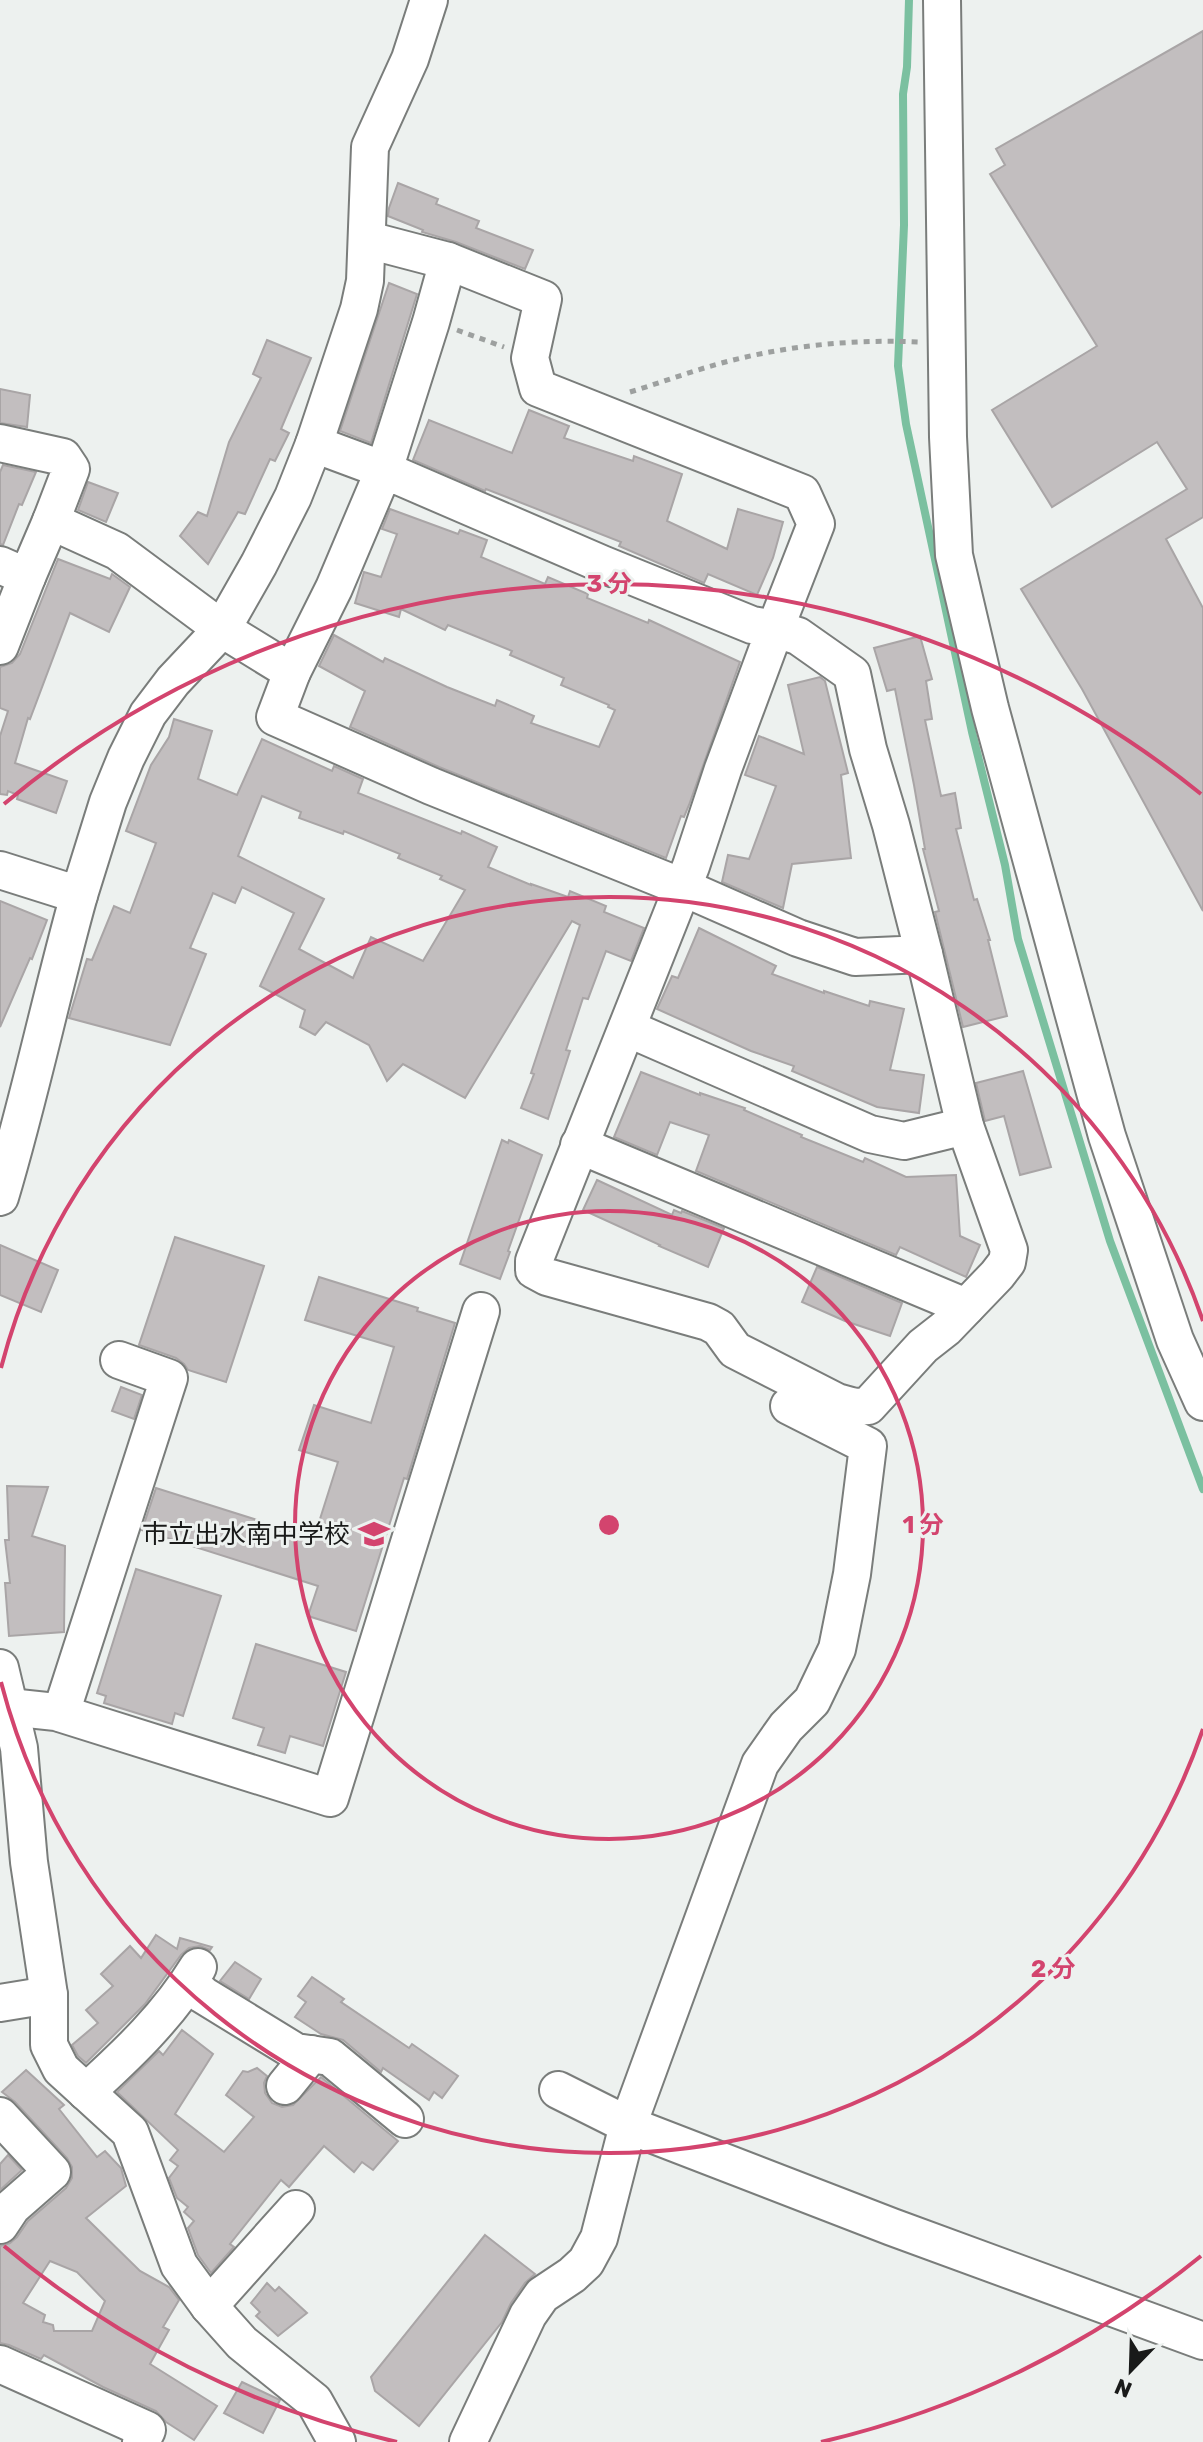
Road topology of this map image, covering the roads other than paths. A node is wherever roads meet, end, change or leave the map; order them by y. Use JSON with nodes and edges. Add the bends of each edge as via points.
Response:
{"nodes":[{"id":1,"x":429,"y":0,"type":"edge"},
{"id":2,"x":942,"y":0,"type":"edge"},
{"id":3,"x":368,"y":240,"type":"junction"},
{"id":4,"x":448,"y":261,"type":"junction"},
{"id":5,"x":0,"y":443,"type":"edge"},
{"id":6,"x":314,"y":444,"type":"junction"},
{"id":7,"x":384,"y":470,"type":"junction"},
{"id":8,"x":51,"y":521,"type":"junction"},
{"id":9,"x":14,"y":571,"type":"edge"},
{"id":10,"x":222,"y":629,"type":"junction"},
{"id":11,"x":775,"y":629,"type":"junction"},
{"id":12,"x":0,"y":646,"type":"edge"},
{"id":13,"x":292,"y":672,"type":"junction"},
{"id":14,"x":0,"y":870,"type":"edge"},
{"id":15,"x":682,"y":887,"type":"junction"},
{"id":16,"x":79,"y":895,"type":"junction"},
{"id":17,"x":924,"y":954,"type":"junction"},
{"id":18,"x":627,"y":1028,"type":"junction"},
{"id":19,"x":965,"y":1126,"type":"junction"},
{"id":20,"x":579,"y":1145,"type":"junction"},
{"id":21,"x":0,"y":1197,"type":"edge"},
{"id":22,"x":966,"y":1307,"type":"junction"},
{"id":23,"x":481,"y":1311,"type":"dead end"},
{"id":24,"x":119,"y":1360,"type":"dead end"},
{"id":25,"x":1203,"y":1402,"type":"edge"},
{"id":26,"x":789,"y":1406,"type":"dead end"},
{"id":27,"x":0,"y":1668,"type":"edge"},
{"id":28,"x":9,"y":1707,"type":"junction"},
{"id":29,"x":61,"y":1713,"type":"junction"},
{"id":30,"x":49,"y":1995,"type":"junction"},
{"id":31,"x":0,"y":2003,"type":"edge"},
{"id":32,"x":311,"y":2054,"type":"junction"},
{"id":33,"x":285,"y":2086,"type":"dead end"},
{"id":34,"x":558,"y":2090,"type":"dead end"},
{"id":35,"x":86,"y":2092,"type":"junction"},
{"id":36,"x":0,"y":2116,"type":"edge"},
{"id":37,"x":405,"y":2119,"type":"dead end"},
{"id":38,"x":628,"y":2125,"type":"junction"},
{"id":39,"x":296,"y":2209,"type":"dead end"},
{"id":40,"x":0,"y":2225,"type":"edge"},
{"id":41,"x":209,"y":2306,"type":"junction"},
{"id":42,"x":1203,"y":2341,"type":"edge"},
{"id":43,"x":0,"y":2364,"type":"edge"},
{"id":44,"x":141,"y":2442,"type":"edge"},
{"id":45,"x":337,"y":2442,"type":"edge"},
{"id":46,"x":468,"y":2442,"type":"edge"}],
"edges":[{"from":1,"to":3,"type":"street","via":[[410,59],[370,147]]},
{"from":2,"to":25,"type":"street","via":[[954,555],[990,708],[1107,1136],[1175,1340]]},
{"from":3,"to":4,"type":"street"},
{"from":3,"to":6,"type":"street","via":[[359,309]]},
{"from":4,"to":7,"type":"street"},
{"from":4,"to":11,"type":"street","via":[[543,299],[530,358],[538,388],[802,493],[816,524]]},
{"from":5,"to":8,"type":"street","via":[[63,457],[71,469]]},
{"from":6,"to":7,"type":"street"},
{"from":6,"to":10,"type":"street","via":[[293,497]]},
{"from":7,"to":11,"type":"street","via":[[752,625]]},
{"from":7,"to":13,"type":"street"},
{"from":8,"to":9,"type":"street"},
{"from":8,"to":10,"type":"street","via":[[117,551]]},
{"from":9,"to":12,"type":"street"},
{"from":10,"to":13,"type":"street"},
{"from":10,"to":16,"type":"street","via":[[148,714],[108,802]]},
{"from":11,"to":15,"type":"street"},
{"from":11,"to":17,"type":"street","via":[[798,636],[852,674]]},
{"from":13,"to":15,"type":"street","via":[[275,717]]},
{"from":14,"to":16,"type":"street"},
{"from":15,"to":17,"type":"street","via":[[855,957]]},
{"from":15,"to":18,"type":"street"},
{"from":16,"to":21,"type":"street"},
{"from":17,"to":19,"type":"street"},
{"from":18,"to":19,"type":"street","via":[[870,1134],[904,1141]]},
{"from":18,"to":20,"type":"street"},
{"from":19,"to":22,"type":"street","via":[[1009,1250],[1007,1262]]},
{"from":20,"to":22,"type":"street"},
{"from":20,"to":22,"type":"street","via":[[534,1270],[708,1322],[735,1350],[837,1402],[868,1406]]},
{"from":23,"to":29,"type":"street","via":[[330,1798]]},
{"from":24,"to":29,"type":"street","via":[[169,1378]]},
{"from":26,"to":38,"type":"street","via":[[868,1446],[837,1649],[812,1701],[760,1764]]},
{"from":27,"to":28,"type":"street"},
{"from":28,"to":29,"type":"street"},
{"from":28,"to":30,"type":"street","via":[[19,1748]]},
{"from":30,"to":31,"type":"street"},
{"from":30,"to":35,"type":"street","via":[[49,2045],[61,2069]]},
{"from":32,"to":33,"type":"street"},
{"from":32,"to":35,"type":"street","via":[[296,2052],[203,1995],[194,1974],[137,2046]]},
{"from":32,"to":37,"type":"street","via":[[330,2057]]},
{"from":34,"to":38,"type":"street"},
{"from":35,"to":41,"type":"street","via":[[130,2132],[179,2265]]},
{"from":36,"to":40,"type":"street","via":[[52,2172],[12,2207]]},
{"from":38,"to":42,"type":"street"},
{"from":38,"to":46,"type":"street","via":[[599,2238],[586,2262],[542,2295],[528,2315]]},
{"from":39,"to":41,"type":"street"},
{"from":41,"to":45,"type":"street","via":[[242,2343],[314,2401]]},
{"from":43,"to":44,"type":"street","via":[[147,2430]]}]}
